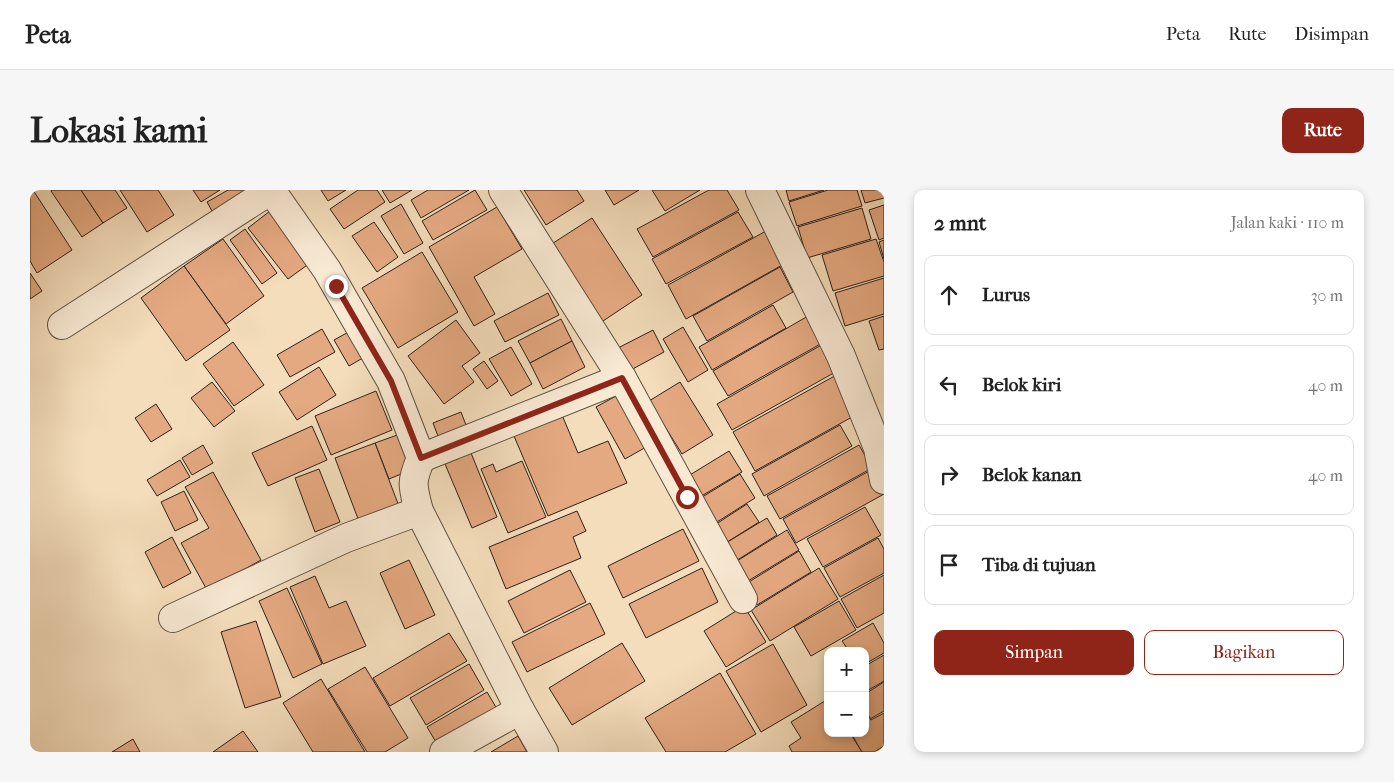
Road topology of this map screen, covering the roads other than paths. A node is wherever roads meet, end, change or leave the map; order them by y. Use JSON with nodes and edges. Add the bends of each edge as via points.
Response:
{"nodes":[{"id":1,"x":271,"y":190,"type":"edge"},
{"id":2,"x":503,"y":190,"type":"edge"},
{"id":3,"x":760,"y":190,"type":"edge"},
{"id":4,"x":62,"y":325,"type":"dead end"},
{"id":5,"x":622,"y":378,"type":"junction"},
{"id":6,"x":421,"y":458,"type":"junction"},
{"id":7,"x":884,"y":480,"type":"edge"},
{"id":8,"x":418,"y":510,"type":"junction"},
{"id":9,"x":743,"y":599,"type":"dead end"},
{"id":10,"x":173,"y":618,"type":"dead end"},
{"id":11,"x":520,"y":710,"type":"junction"},
{"id":12,"x":444,"y":752,"type":"edge"},
{"id":13,"x":544,"y":752,"type":"edge"}],
"edges":[{"from":1,"to":4,"type":"street"},
{"from":1,"to":6,"type":"street","via":[[327,270],[391,381]]},
{"from":2,"to":5,"type":"street"},
{"from":3,"to":7,"type":"street","via":[[841,356],[878,448]]},
{"from":5,"to":6,"type":"street"},
{"from":5,"to":9,"type":"street"},
{"from":6,"to":8,"type":"street","via":[[413,478]]},
{"from":8,"to":10,"type":"street","via":[[346,538]]},
{"from":8,"to":11,"type":"street"},
{"from":11,"to":12,"type":"street"},
{"from":11,"to":13,"type":"street"}]}
